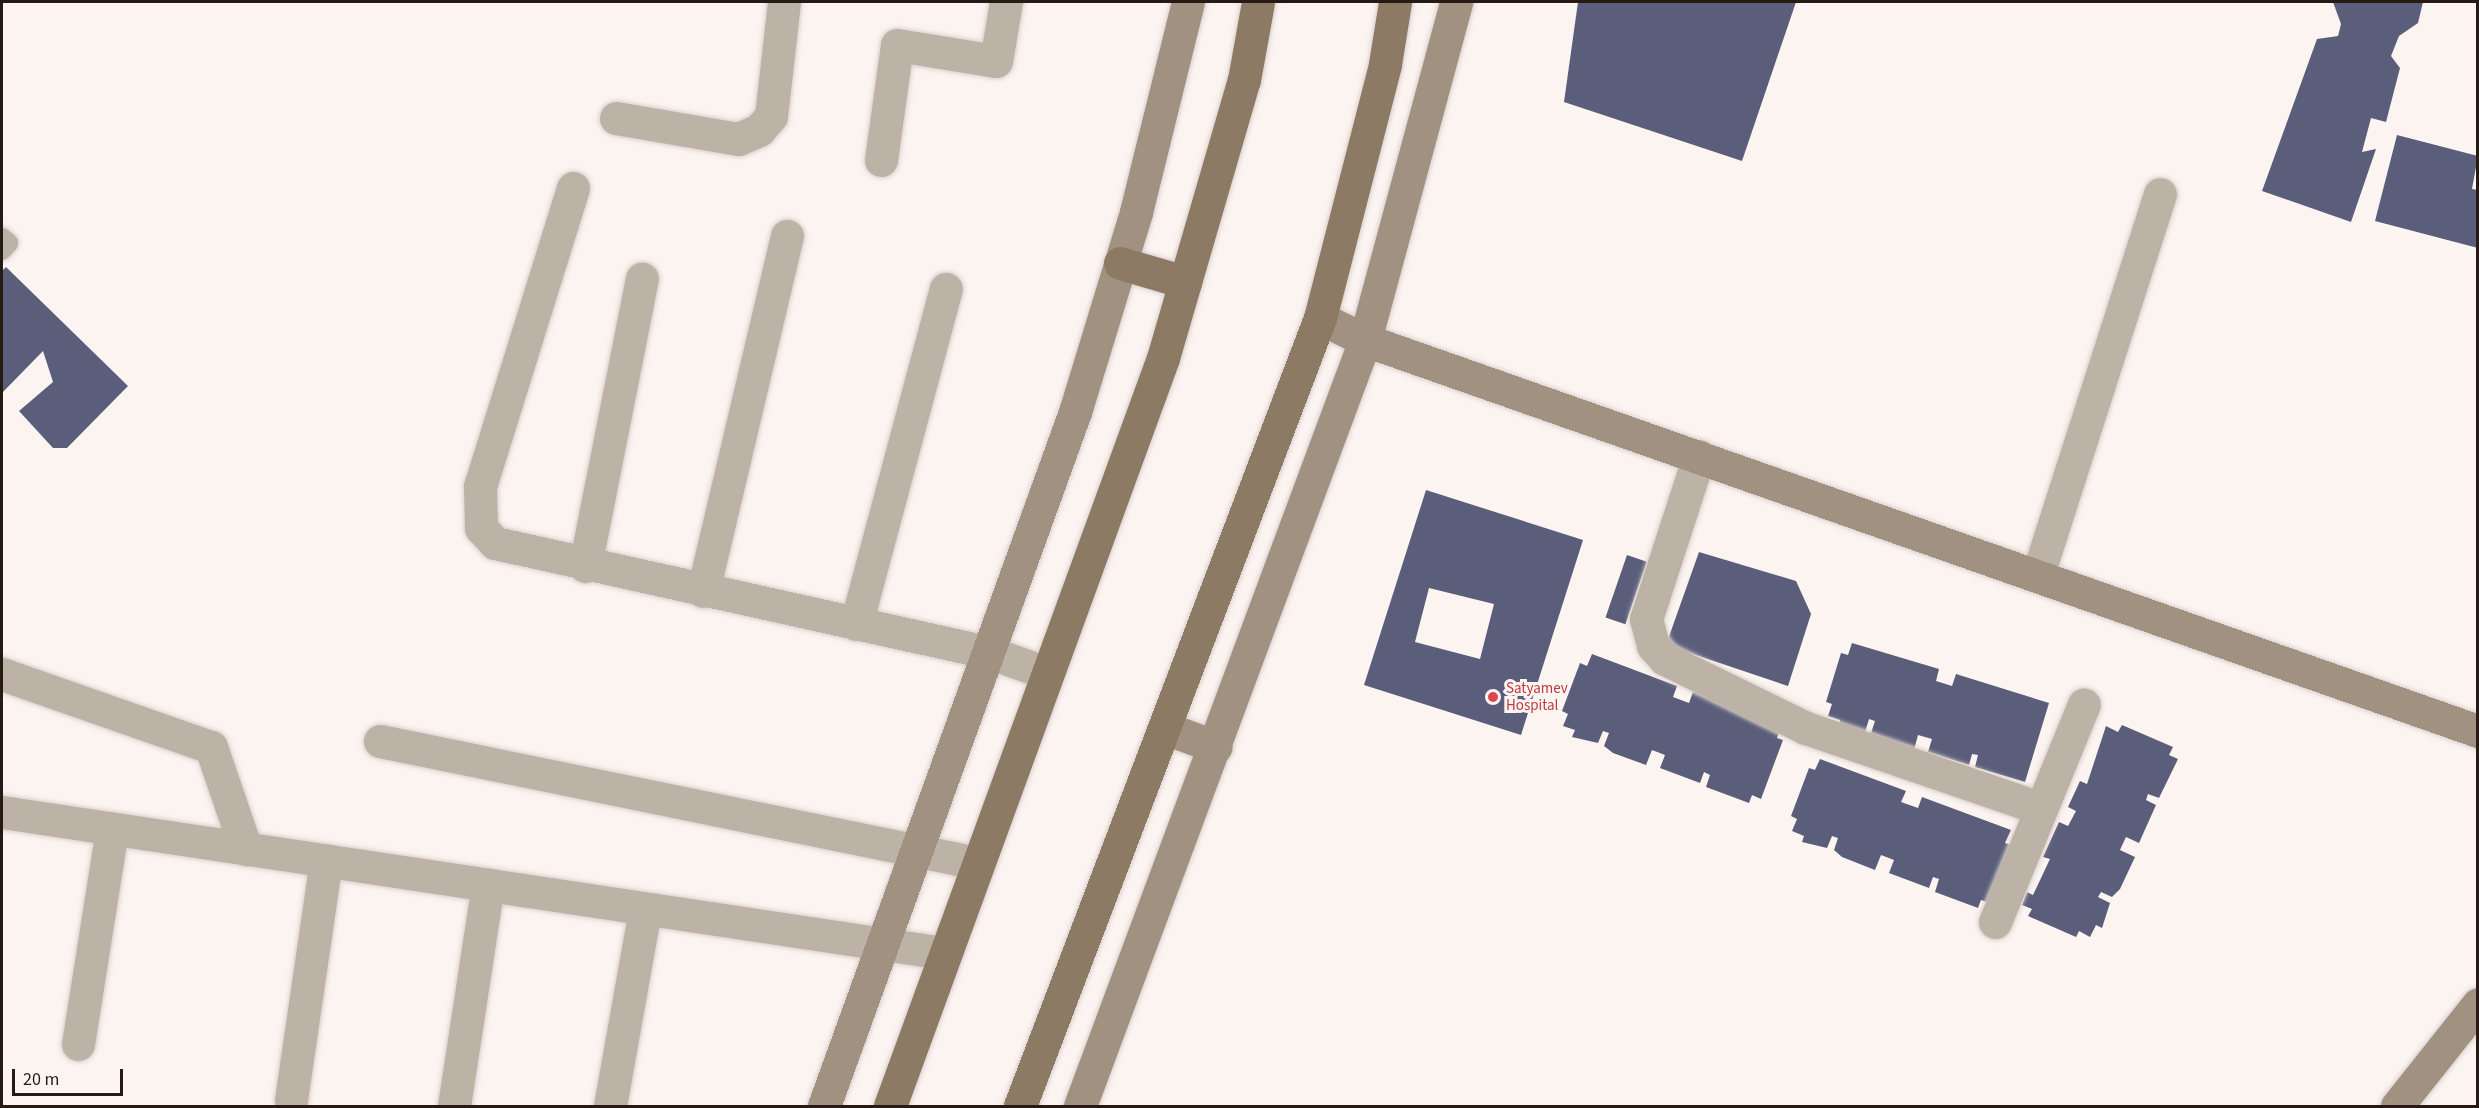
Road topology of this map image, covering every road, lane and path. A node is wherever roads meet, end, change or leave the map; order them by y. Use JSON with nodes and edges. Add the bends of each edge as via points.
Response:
{"nodes":[{"id":1,"x":1006,"y":2,"type":"edge"},
{"id":2,"x":1188,"y":2,"type":"edge"},
{"id":3,"x":1258,"y":2,"type":"edge"},
{"id":4,"x":1395,"y":2,"type":"edge"},
{"id":5,"x":1456,"y":2,"type":"edge"},
{"id":6,"x":777,"y":3,"type":"edge"},
{"id":7,"x":616,"y":118,"type":"dead end"},
{"id":8,"x":881,"y":160,"type":"dead end"},
{"id":9,"x":573,"y":188,"type":"dead end"},
{"id":10,"x":2160,"y":194,"type":"dead end"},
{"id":11,"x":787,"y":236,"type":"dead end"},
{"id":12,"x":2,"y":238,"type":"edge"},
{"id":13,"x":2,"y":250,"type":"edge"},
{"id":14,"x":1120,"y":263,"type":"junction"},
{"id":15,"x":642,"y":279,"type":"dead end"},
{"id":16,"x":1185,"y":282,"type":"junction"},
{"id":17,"x":946,"y":289,"type":"dead end"},
{"id":18,"x":1320,"y":318,"type":"junction"},
{"id":19,"x":1365,"y":340,"type":"junction"},
{"id":20,"x":1699,"y":456,"type":"junction"},
{"id":21,"x":585,"y":566,"type":"junction"},
{"id":22,"x":2038,"y":574,"type":"junction"},
{"id":23,"x":703,"y":591,"type":"junction"},
{"id":24,"x":856,"y":624,"type":"junction"},
{"id":25,"x":991,"y":653,"type":"junction"},
{"id":26,"x":1047,"y":673,"type":"junction"},
{"id":27,"x":2,"y":674,"type":"edge"},
{"id":28,"x":2084,"y":704,"type":"dead end"},
{"id":29,"x":1165,"y":728,"type":"junction"},
{"id":30,"x":2478,"y":731,"type":"edge"},
{"id":31,"x":380,"y":741,"type":"dead end"},
{"id":32,"x":1216,"y":747,"type":"junction"},
{"id":33,"x":2040,"y":808,"type":"junction"},
{"id":34,"x":2,"y":812,"type":"edge"},
{"id":35,"x":112,"y":829,"type":"junction"},
{"id":36,"x":920,"y":847,"type":"junction"},
{"id":37,"x":246,"y":849,"type":"junction"},
{"id":38,"x":326,"y":861,"type":"junction"},
{"id":39,"x":976,"y":863,"type":"junction"},
{"id":40,"x":488,"y":885,"type":"junction"},
{"id":41,"x":645,"y":909,"type":"junction"},
{"id":42,"x":1995,"y":922,"type":"dead end"},
{"id":43,"x":885,"y":945,"type":"junction"},
{"id":44,"x":943,"y":953,"type":"junction"},
{"id":45,"x":2478,"y":1004,"type":"edge"},
{"id":46,"x":78,"y":1044,"type":"dead end"},
{"id":47,"x":291,"y":1100,"type":"dead end"},
{"id":48,"x":454,"y":1107,"type":"edge"},
{"id":49,"x":610,"y":1107,"type":"edge"},
{"id":50,"x":824,"y":1107,"type":"edge"},
{"id":51,"x":890,"y":1107,"type":"edge"},
{"id":52,"x":1020,"y":1107,"type":"edge"},
{"id":53,"x":1080,"y":1107,"type":"edge"},
{"id":54,"x":2397,"y":1107,"type":"edge"}],
"edges":[{"from":1,"to":8,"type":"street","via":[[996,61],[897,45]]},
{"from":2,"to":14,"type":"street"},
{"from":3,"to":16,"type":"main road","via":[[1244,80]]},
{"from":4,"to":18,"type":"main road","via":[[1385,64]]},
{"from":5,"to":19,"type":"street"},
{"from":6,"to":7,"type":"street","via":[[771,116],[759,130],[738,139]]},
{"from":9,"to":21,"type":"street","via":[[476,509],[481,528],[495,543]]},
{"from":10,"to":22,"type":"street"},
{"from":11,"to":23,"type":"street"},
{"from":12,"to":13,"type":"lane","via":[[8,243]]},
{"from":14,"to":16,"type":"main road"},
{"from":14,"to":25,"type":"street"},
{"from":15,"to":21,"type":"street"},
{"from":16,"to":26,"type":"main road","via":[[1163,358]]},
{"from":17,"to":24,"type":"street"},
{"from":18,"to":19,"type":"street"},
{"from":18,"to":29,"type":"main road"},
{"from":19,"to":20,"type":"street"},
{"from":19,"to":32,"type":"street"},
{"from":20,"to":22,"type":"street"},
{"from":20,"to":33,"type":"street","via":[[1646,619],[1653,646],[1665,659],[1806,728]]},
{"from":21,"to":23,"type":"street"},
{"from":22,"to":30,"type":"street"},
{"from":23,"to":24,"type":"street"},
{"from":24,"to":25,"type":"street"},
{"from":25,"to":26,"type":"street"},
{"from":25,"to":36,"type":"street"},
{"from":26,"to":39,"type":"main road"},
{"from":27,"to":37,"type":"street","via":[[212,747]]},
{"from":28,"to":33,"type":"street"},
{"from":29,"to":32,"type":"street"},
{"from":29,"to":52,"type":"main road"},
{"from":31,"to":36,"type":"street"},
{"from":32,"to":53,"type":"street"},
{"from":33,"to":42,"type":"street"},
{"from":34,"to":35,"type":"street"},
{"from":35,"to":37,"type":"street"},
{"from":35,"to":46,"type":"street"},
{"from":36,"to":39,"type":"street"},
{"from":36,"to":43,"type":"street"},
{"from":37,"to":38,"type":"street"},
{"from":38,"to":40,"type":"street"},
{"from":38,"to":47,"type":"street"},
{"from":39,"to":44,"type":"main road"},
{"from":40,"to":41,"type":"street"},
{"from":40,"to":48,"type":"street"},
{"from":41,"to":43,"type":"street"},
{"from":41,"to":49,"type":"street"},
{"from":43,"to":44,"type":"street"},
{"from":43,"to":50,"type":"street"},
{"from":44,"to":51,"type":"main road"},
{"from":45,"to":54,"type":"street"}]}
